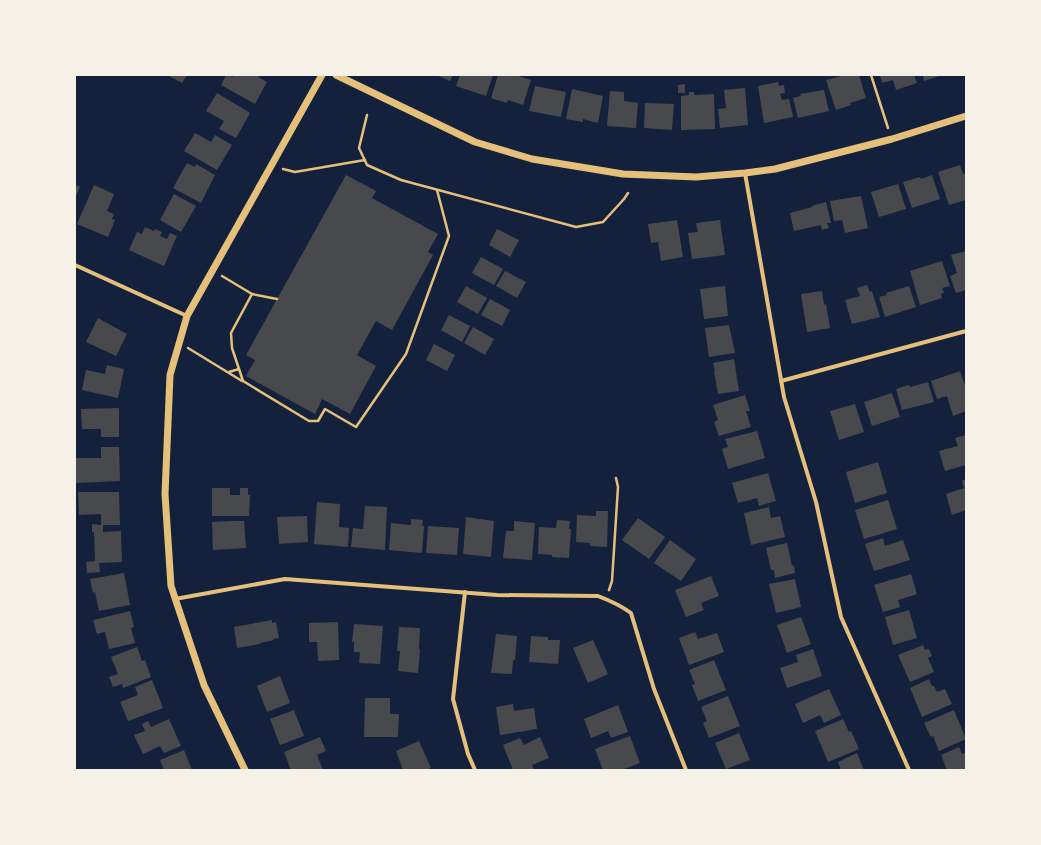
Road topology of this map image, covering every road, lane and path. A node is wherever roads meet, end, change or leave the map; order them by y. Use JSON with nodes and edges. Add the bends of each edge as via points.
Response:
{"nodes":[{"id":1,"x":322,"y":75,"type":"edge"},
{"id":2,"x":336,"y":75,"type":"edge"},
{"id":3,"x":871,"y":75,"type":"edge"},
{"id":4,"x":367,"y":114,"type":"dead end"},
{"id":5,"x":966,"y":116,"type":"edge"},
{"id":6,"x":888,"y":128,"type":"dead end"},
{"id":7,"x":365,"y":160,"type":"junction"},
{"id":8,"x":272,"y":165,"type":"junction"},
{"id":9,"x":746,"y":173,"type":"junction"},
{"id":10,"x":436,"y":190,"type":"junction"},
{"id":11,"x":628,"y":193,"type":"dead end"},
{"id":12,"x":75,"y":265,"type":"edge"},
{"id":13,"x":213,"y":270,"type":"junction"},
{"id":14,"x":252,"y":294,"type":"junction"},
{"id":15,"x":277,"y":299,"type":"dead end"},
{"id":16,"x":187,"y":316,"type":"junction"},
{"id":17,"x":966,"y":331,"type":"edge"},
{"id":18,"x":179,"y":342,"type":"junction"},
{"id":19,"x":239,"y":369,"type":"junction"},
{"id":20,"x":229,"y":372,"type":"junction"},
{"id":21,"x":243,"y":381,"type":"junction"},
{"id":22,"x":781,"y":381,"type":"junction"},
{"id":23,"x":616,"y":478,"type":"dead end"},
{"id":24,"x":465,"y":592,"type":"junction"},
{"id":25,"x":175,"y":599,"type":"junction"},
{"id":26,"x":606,"y":599,"type":"junction"},
{"id":27,"x":245,"y":770,"type":"edge"},
{"id":28,"x":475,"y":770,"type":"edge"},
{"id":29,"x":686,"y":770,"type":"edge"},
{"id":30,"x":909,"y":770,"type":"edge"}],
"edges":[{"from":1,"to":8,"type":"street"},
{"from":2,"to":9,"type":"street","via":[[475,142],[532,159],[623,174],[696,177]]},
{"from":3,"to":6,"type":"path"},
{"from":4,"to":7,"type":"path","via":[[359,148]]},
{"from":5,"to":9,"type":"street","via":[[892,139],[775,169]]},
{"from":7,"to":8,"type":"path","via":[[295,172]]},
{"from":7,"to":10,"type":"path","via":[[367,165],[401,180]]},
{"from":8,"to":13,"type":"street"},
{"from":9,"to":22,"type":"street"},
{"from":10,"to":11,"type":"path","via":[[576,227],[602,222]]},
{"from":10,"to":21,"type":"path","via":[[449,236],[406,354],[356,427],[325,410],[318,421],[309,420]]},
{"from":12,"to":16,"type":"street"},
{"from":13,"to":14,"type":"path"},
{"from":13,"to":16,"type":"street"},
{"from":14,"to":15,"type":"path"},
{"from":14,"to":19,"type":"path","via":[[231,333],[232,348]]},
{"from":16,"to":18,"type":"street"},
{"from":17,"to":22,"type":"street"},
{"from":18,"to":20,"type":"path"},
{"from":18,"to":25,"type":"street","via":[[170,375],[165,494],[171,586]]},
{"from":19,"to":20,"type":"path"},
{"from":19,"to":21,"type":"path"},
{"from":20,"to":21,"type":"path"},
{"from":22,"to":30,"type":"street","via":[[816,502],[841,617]]},
{"from":23,"to":26,"type":"path","via":[[618,487],[612,581]]},
{"from":24,"to":25,"type":"street","via":[[285,579]]},
{"from":24,"to":26,"type":"street","via":[[497,595],[598,596]]},
{"from":24,"to":28,"type":"street","via":[[453,699]]},
{"from":25,"to":27,"type":"street","via":[[204,685]]},
{"from":26,"to":29,"type":"street","via":[[631,613],[654,689]]}]}
